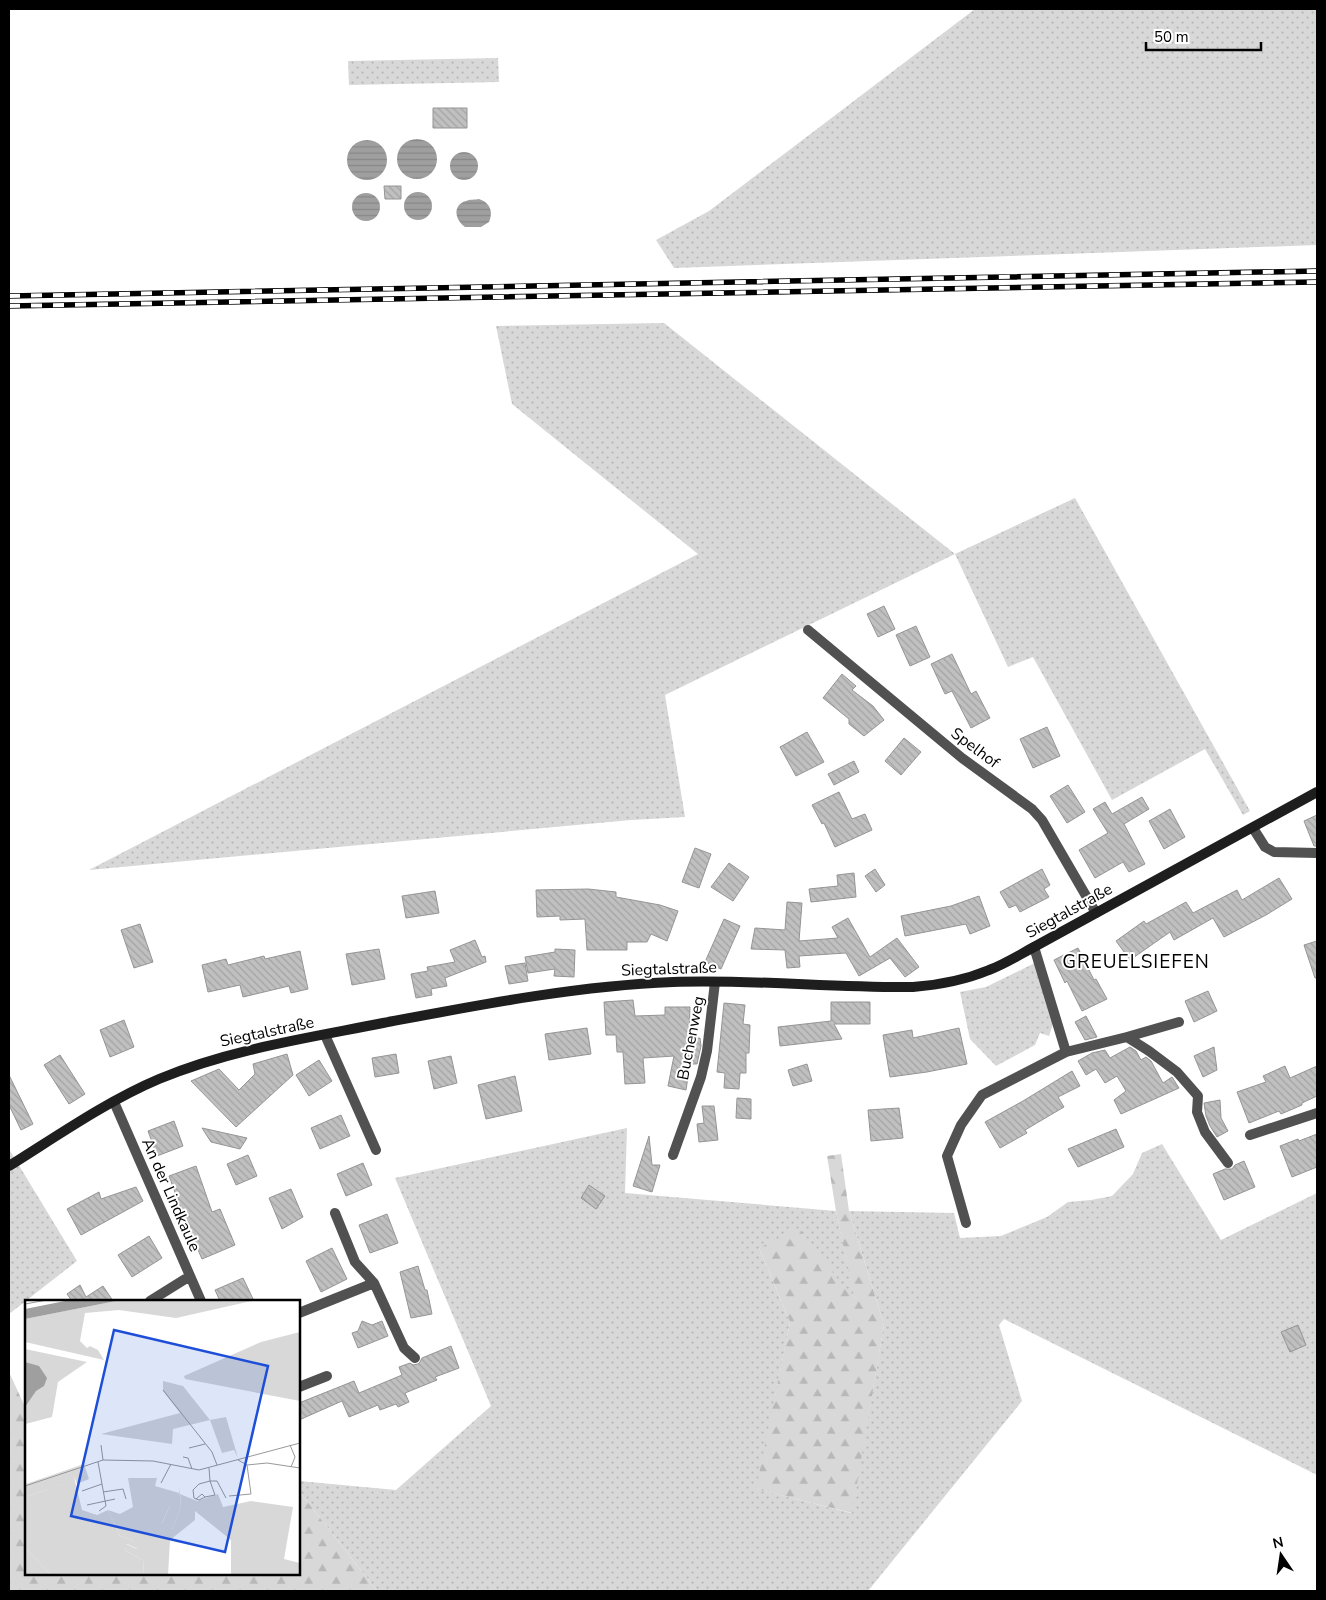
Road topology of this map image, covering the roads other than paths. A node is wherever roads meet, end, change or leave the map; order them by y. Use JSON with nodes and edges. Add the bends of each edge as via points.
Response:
{"nodes":[{"id":1,"x":808,"y":630,"type":"dead end"},
{"id":2,"x":1317,"y":792,"type":"edge"},
{"id":3,"x":1253,"y":828,"type":"junction"},
{"id":4,"x":1317,"y":853,"type":"edge"},
{"id":5,"x":1096,"y":913,"type":"junction"},
{"id":6,"x":1034,"y":947,"type":"junction"},
{"id":7,"x":715,"y":982,"type":"junction"},
{"id":8,"x":1179,"y":1022,"type":"dead end"},
{"id":9,"x":324,"y":1034,"type":"junction"},
{"id":10,"x":1127,"y":1037,"type":"junction"},
{"id":11,"x":1066,"y":1052,"type":"junction"},
{"id":12,"x":114,"y":1102,"type":"junction"},
{"id":13,"x":1317,"y":1113,"type":"edge"},
{"id":14,"x":1250,"y":1135,"type":"dead end"},
{"id":15,"x":376,"y":1150,"type":"dead end"},
{"id":16,"x":673,"y":1155,"type":"dead end"},
{"id":17,"x":1228,"y":1163,"type":"dead end"},
{"id":18,"x":9,"y":1166,"type":"edge"},
{"id":19,"x":335,"y":1213,"type":"dead end"},
{"id":20,"x":966,"y":1223,"type":"dead end"},
{"id":21,"x":190,"y":1276,"type":"junction"},
{"id":22,"x":374,"y":1283,"type":"junction"},
{"id":23,"x":152,"y":1300,"type":"edge"},
{"id":24,"x":200,"y":1300,"type":"edge"},
{"id":25,"x":300,"y":1313,"type":"edge"},
{"id":26,"x":415,"y":1358,"type":"dead end"},
{"id":27,"x":327,"y":1376,"type":"dead end"},
{"id":28,"x":300,"y":1387,"type":"edge"}],
"edges":[{"from":1,"to":5,"type":"street","name":"Spelhof","via":[[962,758],[1032,809],[1042,820]]},
{"from":2,"to":3,"type":"main road","name":"Siegtalstraße"},
{"from":3,"to":4,"type":"street","via":[[1265,847],[1274,852]]},
{"from":3,"to":5,"type":"main road","name":"Siegtalstraße"},
{"from":5,"to":6,"type":"main road","name":"Siegtalstraße"},
{"from":6,"to":7,"type":"main road","name":"Siegtalstraße","via":[[989,970],[932,986]]},
{"from":6,"to":11,"type":"street"},
{"from":7,"to":9,"type":"main road","name":"Siegtalstraße","via":[[631,984],[568,991]]},
{"from":7,"to":16,"type":"street","name":"Buchenweg","via":[[701,1077]]},
{"from":8,"to":10,"type":"street"},
{"from":9,"to":12,"type":"main road","name":"Siegtalstraße","via":[[214,1059],[158,1079]]},
{"from":9,"to":15,"type":"street"},
{"from":10,"to":11,"type":"street"},
{"from":10,"to":17,"type":"street","via":[[1177,1072],[1198,1096],[1197,1112],[1205,1132]]},
{"from":11,"to":20,"type":"street","via":[[982,1095],[961,1125],[946,1156]]},
{"from":12,"to":18,"type":"main road","name":"Siegtalstraße"},
{"from":12,"to":21,"type":"street","name":"An der Lindkaule"},
{"from":13,"to":14,"type":"street"},
{"from":19,"to":22,"type":"street","via":[[355,1262]]},
{"from":21,"to":23,"type":"street"},
{"from":21,"to":24,"type":"street","name":"An der Lindkaule"},
{"from":22,"to":25,"type":"street"},
{"from":22,"to":26,"type":"street","via":[[404,1348]]},
{"from":27,"to":28,"type":"street"}]}
